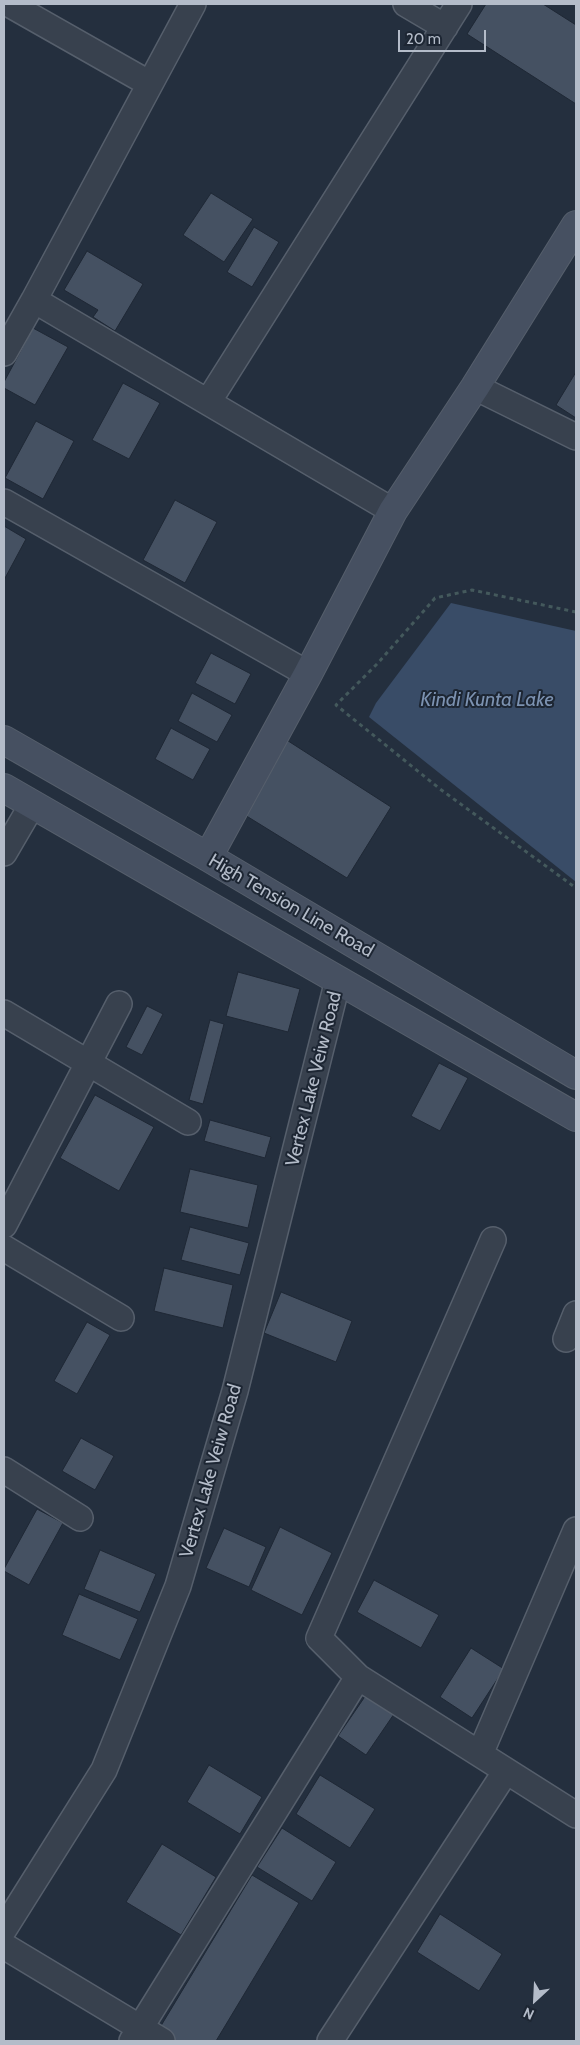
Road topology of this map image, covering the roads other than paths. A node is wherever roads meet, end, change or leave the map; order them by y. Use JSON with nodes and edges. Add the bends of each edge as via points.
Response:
{"nodes":[{"id":1,"x":9,"y":4,"type":"edge"},
{"id":2,"x":193,"y":4,"type":"edge"},
{"id":3,"x":406,"y":4,"type":"edge"},
{"id":4,"x":460,"y":4,"type":"edge"},
{"id":5,"x":445,"y":27,"type":"junction"},
{"id":6,"x":150,"y":84,"type":"junction"},
{"id":7,"x":576,"y":225,"type":"edge"},
{"id":8,"x":34,"y":300,"type":"junction"},
{"id":9,"x":4,"y":353,"type":"edge"},
{"id":10,"x":475,"y":387,"type":"junction"},
{"id":11,"x":208,"y":402,"type":"junction"},
{"id":12,"x":576,"y":436,"type":"edge"},
{"id":13,"x":4,"y":502,"type":"edge"},
{"id":14,"x":393,"y":511,"type":"junction"},
{"id":15,"x":308,"y":674,"type":"junction"},
{"id":16,"x":4,"y":740,"type":"edge"},
{"id":17,"x":4,"y":788,"type":"edge"},
{"id":18,"x":32,"y":805,"type":"junction"},
{"id":19,"x":4,"y":853,"type":"edge"},
{"id":20,"x":208,"y":857,"type":"junction"},
{"id":21,"x":338,"y":980,"type":"junction"},
{"id":22,"x":119,"y":1004,"type":"dead end"},
{"id":23,"x":4,"y":1013,"type":"edge"},
{"id":24,"x":88,"y":1063,"type":"junction"},
{"id":25,"x":576,"y":1075,"type":"edge"},
{"id":26,"x":576,"y":1117,"type":"edge"},
{"id":27,"x":188,"y":1122,"type":"dead end"},
{"id":28,"x":4,"y":1224,"type":"edge"},
{"id":29,"x":493,"y":1240,"type":"dead end"},
{"id":30,"x":4,"y":1248,"type":"edge"},
{"id":31,"x":576,"y":1314,"type":"edge"},
{"id":32,"x":121,"y":1318,"type":"dead end"},
{"id":33,"x":566,"y":1339,"type":"dead end"},
{"id":34,"x":4,"y":1470,"type":"edge"},
{"id":35,"x":80,"y":1518,"type":"dead end"},
{"id":36,"x":576,"y":1530,"type":"edge"},
{"id":37,"x":358,"y":1677,"type":"junction"},
{"id":38,"x":480,"y":1754,"type":"junction"},
{"id":39,"x":506,"y":1771,"type":"junction"},
{"id":40,"x":576,"y":1815,"type":"edge"},
{"id":41,"x":4,"y":1929,"type":"edge"},
{"id":42,"x":4,"y":1946,"type":"edge"},
{"id":43,"x":136,"y":2034,"type":"edge"},
{"id":44,"x":162,"y":2041,"type":"edge"},
{"id":45,"x":330,"y":2041,"type":"edge"}],
"edges":[{"from":1,"to":6,"type":"street"},
{"from":2,"to":6,"type":"street"},
{"from":3,"to":5,"type":"street"},
{"from":4,"to":5,"type":"street"},
{"from":5,"to":11,"type":"street"},
{"from":6,"to":8,"type":"street"},
{"from":7,"to":10,"type":"main road"},
{"from":8,"to":9,"type":"street"},
{"from":8,"to":11,"type":"street"},
{"from":10,"to":12,"type":"street"},
{"from":10,"to":14,"type":"main road"},
{"from":11,"to":14,"type":"street"},
{"from":13,"to":15,"type":"street"},
{"from":14,"to":15,"type":"main road"},
{"from":15,"to":20,"type":"main road"},
{"from":16,"to":20,"type":"main road","name":"High Tension Line Road"},
{"from":17,"to":18,"type":"main road"},
{"from":18,"to":19,"type":"street"},
{"from":18,"to":21,"type":"main road"},
{"from":20,"to":25,"type":"main road","name":"High Tension Line Road"},
{"from":21,"to":26,"type":"main road"},
{"from":21,"to":41,"type":"street","name":"Vertex Lake Veiw Road","via":[[235,1391],[178,1586],[104,1770]]},
{"from":22,"to":24,"type":"street"},
{"from":23,"to":24,"type":"street"},
{"from":24,"to":27,"type":"street"},
{"from":24,"to":28,"type":"street"},
{"from":29,"to":37,"type":"street","via":[[320,1638]]},
{"from":30,"to":32,"type":"street"},
{"from":31,"to":33,"type":"street"},
{"from":34,"to":35,"type":"street"},
{"from":36,"to":38,"type":"street"},
{"from":37,"to":38,"type":"street"},
{"from":37,"to":43,"type":"street"},
{"from":38,"to":39,"type":"street"},
{"from":39,"to":40,"type":"street"},
{"from":39,"to":45,"type":"street"},
{"from":42,"to":43,"type":"street"},
{"from":43,"to":44,"type":"street"}]}
